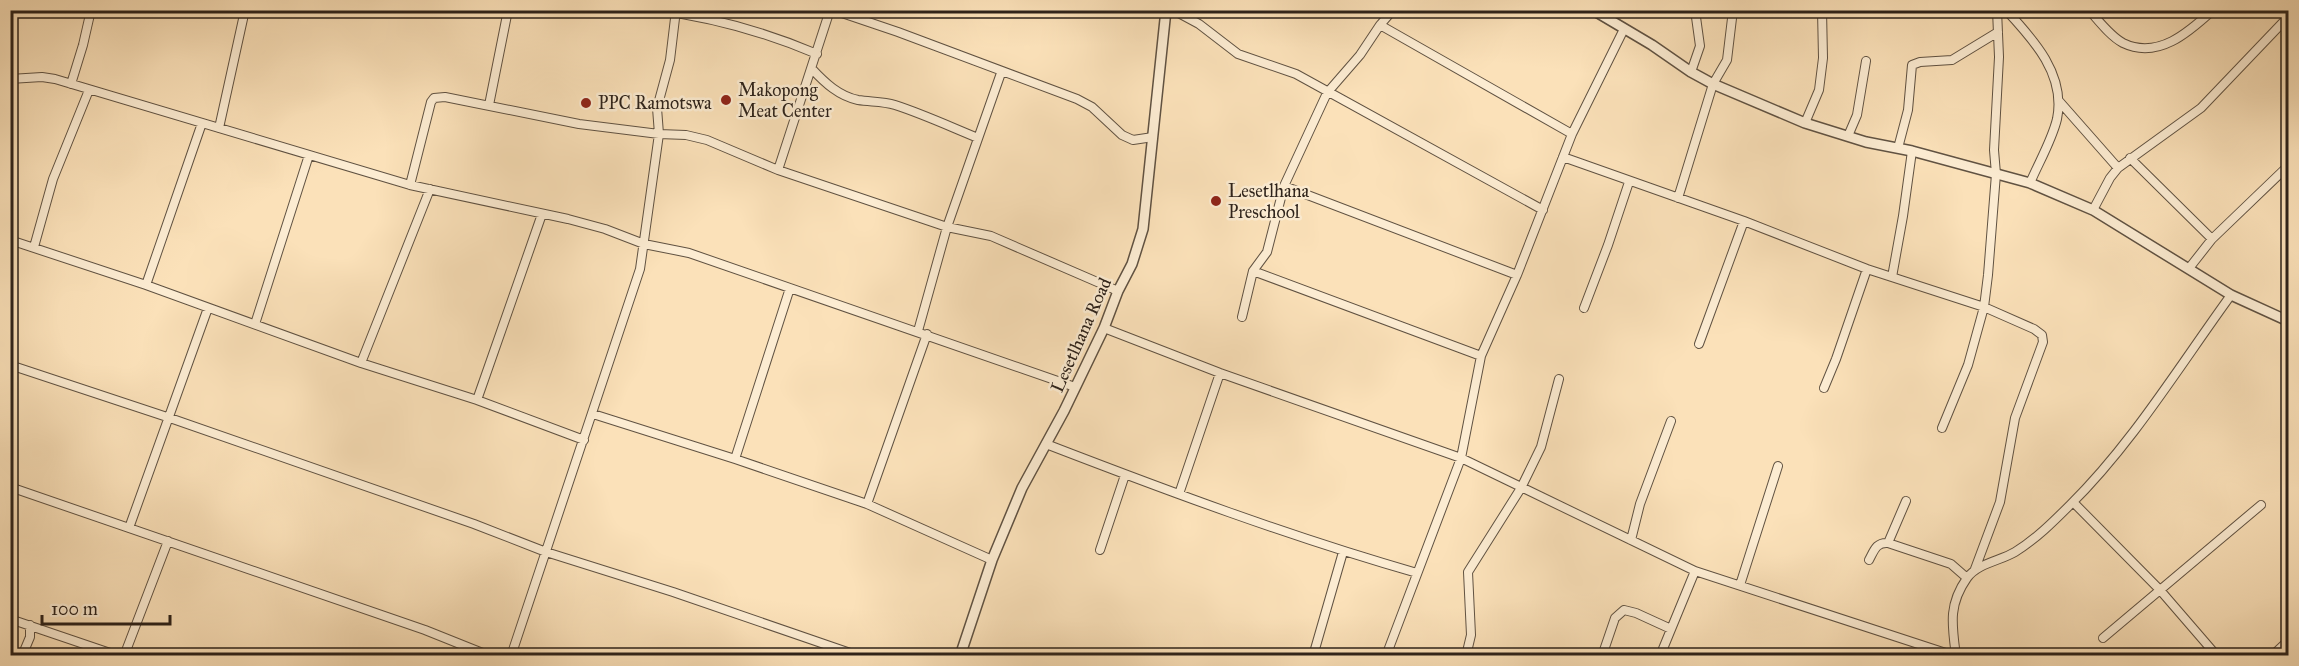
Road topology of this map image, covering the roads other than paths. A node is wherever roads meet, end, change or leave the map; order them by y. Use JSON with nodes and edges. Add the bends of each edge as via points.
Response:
{"nodes":[{"id":1,"x":91,"y":10,"type":"edge"},
{"id":2,"x":229,"y":10,"type":"edge"},
{"id":3,"x":508,"y":10,"type":"edge"},
{"id":4,"x":655,"y":10,"type":"edge"},
{"id":5,"x":832,"y":10,"type":"edge"},
{"id":6,"x":1166,"y":10,"type":"edge"},
{"id":7,"x":1173,"y":10,"type":"edge"},
{"id":8,"x":1393,"y":10,"type":"edge"},
{"id":9,"x":1593,"y":10,"type":"edge"},
{"id":10,"x":1695,"y":10,"type":"edge"},
{"id":11,"x":1733,"y":10,"type":"edge"},
{"id":12,"x":1822,"y":10,"type":"edge"},
{"id":13,"x":1997,"y":10,"type":"edge"},
{"id":14,"x":2006,"y":10,"type":"edge"},
{"id":15,"x":2090,"y":10,"type":"edge"},
{"id":16,"x":2213,"y":10,"type":"edge"},
{"id":17,"x":245,"y":12,"type":"edge"},
{"id":18,"x":676,"y":12,"type":"edge"},
{"id":19,"x":2289,"y":17,"type":"edge"},
{"id":20,"x":1380,"y":25,"type":"junction"},
{"id":21,"x":1624,"y":29,"type":"junction"},
{"id":22,"x":1998,"y":32,"type":"junction"},
{"id":23,"x":817,"y":54,"type":"junction"},
{"id":24,"x":1866,"y":61,"type":"dead end"},
{"id":25,"x":812,"y":69,"type":"junction"},
{"id":26,"x":1691,"y":72,"type":"junction"},
{"id":27,"x":1001,"y":73,"type":"junction"},
{"id":28,"x":10,"y":79,"type":"edge"},
{"id":29,"x":71,"y":84,"type":"junction"},
{"id":30,"x":1713,"y":84,"type":"junction"},
{"id":31,"x":89,"y":90,"type":"junction"},
{"id":32,"x":1327,"y":93,"type":"junction"},
{"id":33,"x":2059,"y":101,"type":"junction"},
{"id":34,"x":489,"y":105,"type":"junction"},
{"id":35,"x":202,"y":123,"type":"junction"},
{"id":36,"x":1805,"y":123,"type":"junction"},
{"id":37,"x":219,"y":128,"type":"junction"},
{"id":38,"x":659,"y":134,"type":"junction"},
{"id":39,"x":1572,"y":134,"type":"junction"},
{"id":40,"x":1848,"y":136,"type":"junction"},
{"id":41,"x":1153,"y":137,"type":"junction"},
{"id":42,"x":978,"y":138,"type":"junction"},
{"id":43,"x":1898,"y":148,"type":"junction"},
{"id":44,"x":1912,"y":151,"type":"junction"},
{"id":45,"x":309,"y":154,"type":"junction"},
{"id":46,"x":1563,"y":157,"type":"junction"},
{"id":47,"x":2130,"y":158,"type":"junction"},
{"id":48,"x":2289,"y":166,"type":"edge"},
{"id":49,"x":2118,"y":168,"type":"junction"},
{"id":50,"x":778,"y":170,"type":"junction"},
{"id":51,"x":1996,"y":174,"type":"junction"},
{"id":52,"x":1629,"y":182,"type":"junction"},
{"id":53,"x":2030,"y":183,"type":"junction"},
{"id":54,"x":410,"y":184,"type":"junction"},
{"id":55,"x":1284,"y":186,"type":"junction"},
{"id":56,"x":430,"y":189,"type":"junction"},
{"id":57,"x":1678,"y":198,"type":"junction"},
{"id":58,"x":1543,"y":210,"type":"junction"},
{"id":59,"x":2093,"y":210,"type":"junction"},
{"id":60,"x":542,"y":214,"type":"junction"},
{"id":61,"x":1744,"y":221,"type":"junction"},
{"id":62,"x":947,"y":227,"type":"junction"},
{"id":63,"x":2212,"y":239,"type":"junction"},
{"id":64,"x":11,"y":243,"type":"edge"},
{"id":65,"x":644,"y":244,"type":"junction"},
{"id":66,"x":34,"y":247,"type":"junction"},
{"id":67,"x":2190,"y":267,"type":"junction"},
{"id":68,"x":1867,"y":269,"type":"junction"},
{"id":69,"x":1253,"y":271,"type":"junction"},
{"id":70,"x":1517,"y":275,"type":"junction"},
{"id":71,"x":1892,"y":277,"type":"junction"},
{"id":72,"x":146,"y":285,"type":"junction"},
{"id":73,"x":790,"y":288,"type":"junction"},
{"id":74,"x":1118,"y":291,"type":"junction"},
{"id":75,"x":2231,"y":294,"type":"junction"},
{"id":76,"x":1984,"y":307,"type":"junction"},
{"id":77,"x":208,"y":308,"type":"junction"},
{"id":78,"x":1584,"y":308,"type":"dead end"},
{"id":79,"x":1242,"y":317,"type":"dead end"},
{"id":80,"x":2289,"y":321,"type":"edge"},
{"id":81,"x":255,"y":324,"type":"junction"},
{"id":82,"x":1104,"y":328,"type":"junction"},
{"id":83,"x":918,"y":331,"type":"junction"},
{"id":84,"x":927,"y":334,"type":"junction"},
{"id":85,"x":1699,"y":344,"type":"dead end"},
{"id":86,"x":1481,"y":356,"type":"junction"},
{"id":87,"x":361,"y":363,"type":"junction"},
{"id":88,"x":10,"y":365,"type":"edge"},
{"id":89,"x":1220,"y":373,"type":"junction"},
{"id":90,"x":1559,"y":379,"type":"dead end"},
{"id":91,"x":1075,"y":387,"type":"junction"},
{"id":92,"x":1824,"y":388,"type":"dead end"},
{"id":93,"x":477,"y":400,"type":"junction"},
{"id":94,"x":593,"y":414,"type":"junction"},
{"id":95,"x":167,"y":417,"type":"junction"},
{"id":96,"x":1671,"y":421,"type":"dead end"},
{"id":97,"x":1942,"y":428,"type":"dead end"},
{"id":98,"x":584,"y":440,"type":"junction"},
{"id":99,"x":1046,"y":444,"type":"junction"},
{"id":100,"x":1461,"y":458,"type":"junction"},
{"id":101,"x":735,"y":459,"type":"junction"},
{"id":102,"x":1778,"y":466,"type":"dead end"},
{"id":103,"x":1125,"y":475,"type":"junction"},
{"id":104,"x":10,"y":487,"type":"edge"},
{"id":105,"x":1521,"y":488,"type":"junction"},
{"id":106,"x":1179,"y":494,"type":"junction"},
{"id":107,"x":1906,"y":501,"type":"dead end"},
{"id":108,"x":2073,"y":502,"type":"junction"},
{"id":109,"x":867,"y":504,"type":"junction"},
{"id":110,"x":2261,"y":505,"type":"dead end"},
{"id":111,"x":129,"y":528,"type":"junction"},
{"id":112,"x":1631,"y":540,"type":"junction"},
{"id":113,"x":168,"y":541,"type":"junction"},
{"id":114,"x":1888,"y":543,"type":"junction"},
{"id":115,"x":1101,"y":550,"type":"dead end"},
{"id":116,"x":546,"y":552,"type":"junction"},
{"id":117,"x":1343,"y":552,"type":"junction"},
{"id":118,"x":992,"y":560,"type":"junction"},
{"id":119,"x":1869,"y":560,"type":"dead end"},
{"id":120,"x":1975,"y":569,"type":"junction"},
{"id":121,"x":1695,"y":571,"type":"junction"},
{"id":122,"x":1417,"y":573,"type":"junction"},
{"id":123,"x":1967,"y":578,"type":"junction"},
{"id":124,"x":1740,"y":585,"type":"junction"},
{"id":125,"x":2160,"y":590,"type":"junction"},
{"id":126,"x":10,"y":619,"type":"edge"},
{"id":127,"x":30,"y":625,"type":"junction"},
{"id":128,"x":1671,"y":629,"type":"junction"},
{"id":129,"x":2103,"y":638,"type":"dead end"},
{"id":130,"x":2289,"y":641,"type":"edge"},
{"id":131,"x":22,"y":656,"type":"edge"},
{"id":132,"x":119,"y":656,"type":"edge"},
{"id":133,"x":124,"y":656,"type":"edge"},
{"id":134,"x":490,"y":656,"type":"edge"},
{"id":135,"x":511,"y":656,"type":"edge"},
{"id":136,"x":859,"y":656,"type":"edge"},
{"id":137,"x":960,"y":656,"type":"edge"},
{"id":138,"x":1313,"y":656,"type":"edge"},
{"id":139,"x":1386,"y":656,"type":"edge"},
{"id":140,"x":1466,"y":656,"type":"edge"},
{"id":141,"x":1602,"y":656,"type":"edge"},
{"id":142,"x":1660,"y":656,"type":"edge"},
{"id":143,"x":1955,"y":656,"type":"edge"},
{"id":144,"x":2217,"y":656,"type":"edge"},
{"id":145,"x":2272,"y":656,"type":"edge"}],
"edges":[{"from":1,"to":29,"type":"street"},
{"from":2,"to":17,"type":"street"},
{"from":3,"to":34,"type":"street"},
{"from":4,"to":18,"type":"street"},
{"from":5,"to":23,"type":"street"},
{"from":5,"to":27,"type":"street"},
{"from":6,"to":41,"type":"street","name":"Lesetlhana Road"},
{"from":7,"to":32,"type":"street","via":[[1238,54],[1287,70]]},
{"from":8,"to":20,"type":"street"},
{"from":9,"to":21,"type":"street"},
{"from":10,"to":26,"type":"street","via":[[1700,46]]},
{"from":11,"to":30,"type":"street","via":[[1727,60]]},
{"from":12,"to":36,"type":"street","via":[[1819,90]]},
{"from":13,"to":22,"type":"street"},
{"from":14,"to":33,"type":"street","via":[[2046,57]]},
{"from":15,"to":16,"type":"street","via":[[2122,42],[2138,47],[2176,40]]},
{"from":17,"to":37,"type":"street"},
{"from":18,"to":23,"type":"street","via":[[745,28]]},
{"from":18,"to":38,"type":"street","via":[[670,60],[657,108]]},
{"from":19,"to":47,"type":"street","via":[[2201,108]]},
{"from":20,"to":32,"type":"street"},
{"from":20,"to":39,"type":"street"},
{"from":21,"to":26,"type":"street"},
{"from":21,"to":39,"type":"street"},
{"from":22,"to":43,"type":"street","via":[[1952,60],[1912,65],[1908,110]]},
{"from":22,"to":51,"type":"street"},
{"from":23,"to":25,"type":"street"},
{"from":24,"to":40,"type":"street","via":[[1857,115]]},
{"from":25,"to":42,"type":"street","via":[[844,95],[896,105]]},
{"from":25,"to":50,"type":"street"},
{"from":26,"to":30,"type":"street"},
{"from":27,"to":41,"type":"street","via":[[1048,87],[1092,107],[1122,135],[1133,140]]},
{"from":27,"to":42,"type":"street"},
{"from":28,"to":29,"type":"street","via":[[42,77]]},
{"from":29,"to":31,"type":"street"},
{"from":30,"to":36,"type":"street"},
{"from":30,"to":57,"type":"street"},
{"from":31,"to":35,"type":"street"},
{"from":31,"to":66,"type":"street","via":[[53,178]]},
{"from":32,"to":55,"type":"street"},
{"from":32,"to":58,"type":"street"},
{"from":33,"to":49,"type":"street"},
{"from":33,"to":53,"type":"street","via":[[2056,121]]},
{"from":34,"to":38,"type":"street","via":[[579,124]]},
{"from":34,"to":54,"type":"street","via":[[445,97],[430,102]]},
{"from":35,"to":37,"type":"street"},
{"from":35,"to":72,"type":"street"},
{"from":36,"to":40,"type":"street"},
{"from":37,"to":45,"type":"street"},
{"from":38,"to":50,"type":"street","via":[[707,140]]},
{"from":38,"to":65,"type":"street"},
{"from":39,"to":46,"type":"street"},
{"from":40,"to":43,"type":"street"},
{"from":41,"to":74,"type":"street","name":"Lesetlhana Road","via":[[1143,229]]},
{"from":42,"to":62,"type":"street"},
{"from":43,"to":44,"type":"street"},
{"from":44,"to":51,"type":"street"},
{"from":44,"to":71,"type":"street"},
{"from":45,"to":54,"type":"street"},
{"from":45,"to":81,"type":"street"},
{"from":46,"to":52,"type":"street"},
{"from":46,"to":58,"type":"street"},
{"from":47,"to":49,"type":"street"},
{"from":47,"to":63,"type":"street"},
{"from":48,"to":63,"type":"street"},
{"from":49,"to":59,"type":"street"},
{"from":50,"to":62,"type":"street"},
{"from":51,"to":53,"type":"street"},
{"from":51,"to":76,"type":"street"},
{"from":52,"to":57,"type":"street"},
{"from":52,"to":78,"type":"street"},
{"from":53,"to":59,"type":"street"},
{"from":54,"to":56,"type":"street"},
{"from":55,"to":69,"type":"street","via":[[1267,252]]},
{"from":55,"to":70,"type":"street"},
{"from":56,"to":60,"type":"street"},
{"from":56,"to":87,"type":"street"},
{"from":57,"to":61,"type":"street"},
{"from":58,"to":70,"type":"street"},
{"from":59,"to":67,"type":"street"},
{"from":60,"to":65,"type":"street","via":[[605,229]]},
{"from":60,"to":93,"type":"street"},
{"from":61,"to":68,"type":"street"},
{"from":61,"to":85,"type":"street"},
{"from":62,"to":74,"type":"street","via":[[991,236]]},
{"from":62,"to":83,"type":"street"},
{"from":63,"to":67,"type":"street"},
{"from":64,"to":66,"type":"street"},
{"from":65,"to":73,"type":"street","via":[[689,253]]},
{"from":65,"to":94,"type":"street","via":[[637,281]]},
{"from":66,"to":72,"type":"street"},
{"from":67,"to":75,"type":"street"},
{"from":68,"to":71,"type":"street"},
{"from":68,"to":92,"type":"street"},
{"from":69,"to":79,"type":"street"},
{"from":69,"to":86,"type":"street"},
{"from":70,"to":86,"type":"street"},
{"from":71,"to":76,"type":"street"},
{"from":72,"to":77,"type":"street"},
{"from":73,"to":83,"type":"street"},
{"from":73,"to":101,"type":"street"},
{"from":74,"to":82,"type":"street","name":"Lesetlhana Road"},
{"from":75,"to":80,"type":"street"},
{"from":75,"to":108,"type":"street","via":[[2106,468]]},
{"from":76,"to":97,"type":"street","via":[[1968,365]]},
{"from":76,"to":120,"type":"street","via":[[2034,329],[2043,339],[2015,418],[2000,502]]},
{"from":77,"to":81,"type":"street"},
{"from":77,"to":95,"type":"street"},
{"from":81,"to":87,"type":"street"},
{"from":82,"to":89,"type":"street"},
{"from":82,"to":91,"type":"street","name":"Lesetlhana Road"},
{"from":83,"to":84,"type":"street"},
{"from":84,"to":91,"type":"street"},
{"from":84,"to":109,"type":"street"},
{"from":86,"to":100,"type":"street"},
{"from":87,"to":93,"type":"street"},
{"from":88,"to":95,"type":"street"},
{"from":89,"to":100,"type":"street"},
{"from":89,"to":106,"type":"street"},
{"from":90,"to":105,"type":"street","via":[[1543,440]]},
{"from":91,"to":99,"type":"street","name":"Lesetlhana Road"},
{"from":93,"to":98,"type":"street"},
{"from":94,"to":98,"type":"street"},
{"from":94,"to":101,"type":"street"},
{"from":95,"to":111,"type":"street"},
{"from":95,"to":116,"type":"street"},
{"from":96,"to":112,"type":"street"},
{"from":98,"to":116,"type":"street"},
{"from":99,"to":103,"type":"street"},
{"from":99,"to":118,"type":"street","name":"Lesetlhana Road","via":[[1022,488]]},
{"from":100,"to":105,"type":"street"},
{"from":100,"to":122,"type":"street"},
{"from":101,"to":109,"type":"street"},
{"from":102,"to":124,"type":"street"},
{"from":103,"to":106,"type":"street"},
{"from":103,"to":115,"type":"street"},
{"from":104,"to":111,"type":"street"},
{"from":105,"to":112,"type":"street"},
{"from":105,"to":140,"type":"street","via":[[1468,572],[1471,635]]},
{"from":106,"to":117,"type":"street"},
{"from":107,"to":114,"type":"street"},
{"from":108,"to":120,"type":"street","via":[[2027,544]]},
{"from":108,"to":125,"type":"street"},
{"from":109,"to":118,"type":"street"},
{"from":110,"to":125,"type":"street"},
{"from":111,"to":113,"type":"street"},
{"from":112,"to":121,"type":"street"},
{"from":113,"to":133,"type":"street"},
{"from":113,"to":134,"type":"street"},
{"from":114,"to":119,"type":"street","via":[[1876,546]]},
{"from":114,"to":123,"type":"street","via":[[1951,564]]},
{"from":116,"to":135,"type":"street"},
{"from":116,"to":136,"type":"street"},
{"from":117,"to":122,"type":"street"},
{"from":117,"to":138,"type":"street"},
{"from":118,"to":137,"type":"street","name":"Lesetlhana Road"},
{"from":120,"to":123,"type":"street"},
{"from":121,"to":124,"type":"street"},
{"from":121,"to":128,"type":"street"},
{"from":122,"to":139,"type":"street"},
{"from":123,"to":143,"type":"street","via":[[1951,618]]},
{"from":124,"to":143,"type":"street"},
{"from":125,"to":129,"type":"street"},
{"from":125,"to":144,"type":"street"},
{"from":126,"to":127,"type":"street"},
{"from":127,"to":131,"type":"street"},
{"from":127,"to":132,"type":"street"},
{"from":128,"to":141,"type":"street","via":[[1624,610],[1615,618]]},
{"from":128,"to":142,"type":"street"},
{"from":130,"to":145,"type":"street"}]}
